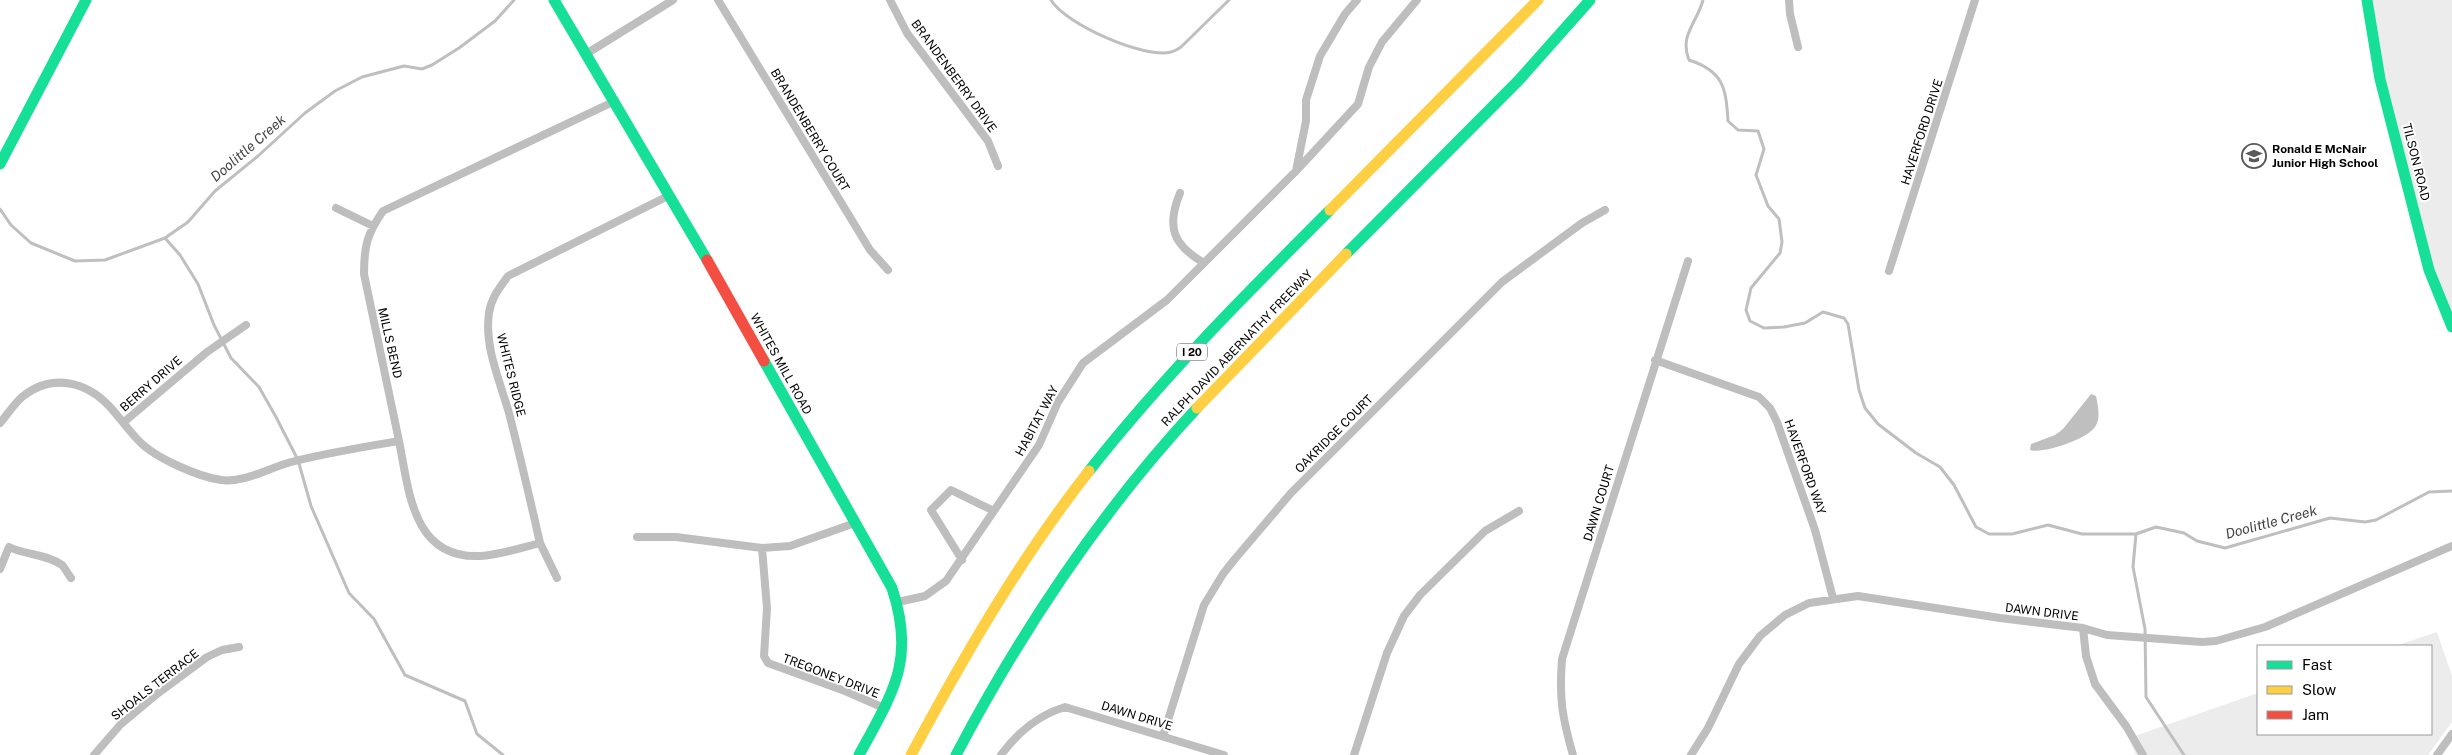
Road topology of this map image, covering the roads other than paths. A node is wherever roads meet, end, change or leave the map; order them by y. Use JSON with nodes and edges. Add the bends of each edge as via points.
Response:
{"nodes":[{"id":1,"x":86,"y":0,"type":"edge"},
{"id":2,"x":554,"y":0,"type":"edge"},
{"id":3,"x":673,"y":0,"type":"edge"},
{"id":4,"x":718,"y":0,"type":"edge"},
{"id":5,"x":890,"y":0,"type":"edge"},
{"id":6,"x":1358,"y":0,"type":"edge"},
{"id":7,"x":1417,"y":0,"type":"edge"},
{"id":8,"x":1538,"y":0,"type":"edge"},
{"id":9,"x":1590,"y":0,"type":"edge"},
{"id":10,"x":1789,"y":0,"type":"edge"},
{"id":11,"x":1975,"y":0,"type":"edge"},
{"id":12,"x":2367,"y":0,"type":"edge"},
{"id":13,"x":1798,"y":47,"type":"dead end"},
{"id":14,"x":586,"y":54,"type":"junction"},
{"id":15,"x":615,"y":101,"type":"junction"},
{"id":16,"x":0,"y":164,"type":"edge"},
{"id":17,"x":998,"y":166,"type":"dead end"},
{"id":18,"x":1296,"y":171,"type":"junction"},
{"id":19,"x":1180,"y":193,"type":"dead end"},
{"id":20,"x":670,"y":195,"type":"junction"},
{"id":21,"x":336,"y":208,"type":"dead end"},
{"id":22,"x":1604,"y":210,"type":"dead end"},
{"id":23,"x":373,"y":226,"type":"junction"},
{"id":24,"x":1688,"y":261,"type":"dead end"},
{"id":25,"x":1204,"y":263,"type":"junction"},
{"id":26,"x":888,"y":270,"type":"dead end"},
{"id":27,"x":1889,"y":271,"type":"dead end"},
{"id":28,"x":246,"y":325,"type":"dead end"},
{"id":29,"x":2452,"y":327,"type":"edge"},
{"id":30,"x":1656,"y":360,"type":"junction"},
{"id":31,"x":124,"y":422,"type":"junction"},
{"id":32,"x":0,"y":423,"type":"edge"},
{"id":33,"x":399,"y":441,"type":"junction"},
{"id":34,"x":994,"y":511,"type":"junction"},
{"id":35,"x":1519,"y":511,"type":"dead end"},
{"id":36,"x":855,"y":523,"type":"junction"},
{"id":37,"x":637,"y":537,"type":"dead end"},
{"id":38,"x":540,"y":543,"type":"junction"},
{"id":39,"x":2452,"y":546,"type":"edge"},
{"id":40,"x":762,"y":548,"type":"junction"},
{"id":41,"x":962,"y":560,"type":"junction"},
{"id":42,"x":0,"y":569,"type":"edge"},
{"id":43,"x":71,"y":578,"type":"dead end"},
{"id":44,"x":557,"y":578,"type":"dead end"},
{"id":45,"x":1833,"y":598,"type":"junction"},
{"id":46,"x":898,"y":602,"type":"junction"},
{"id":47,"x":2083,"y":628,"type":"junction"},
{"id":48,"x":238,"y":647,"type":"dead end"},
{"id":49,"x":884,"y":708,"type":"junction"},
{"id":50,"x":2452,"y":734,"type":"edge"},
{"id":51,"x":1163,"y":736,"type":"junction"},
{"id":52,"x":94,"y":755,"type":"edge"},
{"id":53,"x":859,"y":755,"type":"edge"},
{"id":54,"x":912,"y":755,"type":"edge"},
{"id":55,"x":956,"y":755,"type":"edge"},
{"id":56,"x":1002,"y":755,"type":"edge"},
{"id":57,"x":1224,"y":755,"type":"edge"},
{"id":58,"x":1354,"y":755,"type":"edge"},
{"id":59,"x":1574,"y":755,"type":"edge"},
{"id":60,"x":1691,"y":755,"type":"edge"},
{"id":61,"x":2143,"y":755,"type":"edge"},
{"id":62,"x":2437,"y":755,"type":"edge"}],
"edges":[{"from":1,"to":16,"type":"main road"},
{"from":2,"to":14,"type":"main road","name":"WHITES MILL ROAD"},
{"from":3,"to":14,"type":"street"},
{"from":4,"to":26,"type":"street","name":"BRANDENBERRY COURT","via":[[870,250]]},
{"from":5,"to":17,"type":"street","name":"BRANDENBERRY DRIVE","via":[[907,33],[988,140]]},
{"from":6,"to":18,"type":"street","via":[[1345,14],[1320,56],[1306,100],[1306,121]]},
{"from":7,"to":18,"type":"street","name":"HABITAT WAY","via":[[1382,42],[1369,67],[1358,104]]},
{"from":8,"to":54,"type":"main road","number":"I 20","via":[[1191,352],[1110,445],[1010,582],[971,645]]},
{"from":9,"to":55,"type":"main road","name":"RALPH DAVID ABERNATHY FREEWAY","via":[[1514,85],[1256,346],[1145,467],[1064,575],[1000,675]]},
{"from":10,"to":13,"type":"street"},
{"from":11,"to":27,"type":"street","name":"HAVERFORD DRIVE"},
{"from":12,"to":29,"type":"main road","name":"TILSON ROAD","via":[[2380,79],[2429,270]]},
{"from":14,"to":15,"type":"main road","name":"WHITES MILL ROAD"},
{"from":15,"to":20,"type":"main road","name":"WHITES MILL ROAD"},
{"from":15,"to":23,"type":"street","name":"MILLS BEND","via":[[383,211]]},
{"from":18,"to":25,"type":"street","name":"HABITAT WAY"},
{"from":19,"to":25,"type":"street","via":[[1173,210],[1172,225],[1180,245]]},
{"from":20,"to":36,"type":"main road","name":"WHITES MILL ROAD"},
{"from":20,"to":38,"type":"street","name":"WHITES RIDGE","via":[[508,276],[494,297],[488,330],[492,358],[509,411]]},
{"from":21,"to":23,"type":"street"},
{"from":22,"to":51,"type":"street","name":"OAKRIDGE COURT","via":[[1502,282],[1291,494],[1234,560],[1204,605]]},
{"from":23,"to":33,"type":"street","name":"MILLS BEND","via":[[364,246],[364,274]]},
{"from":24,"to":30,"type":"street","name":"DAWN COURT"},
{"from":25,"to":34,"type":"street","name":"HABITAT WAY","via":[[1167,300],[1083,363],[1058,402],[1039,445]]},
{"from":28,"to":31,"type":"street","name":"BERRY DRIVE","via":[[206,352]]},
{"from":30,"to":45,"type":"street","name":"HAVERFORD WAY","via":[[1759,397],[1770,408],[1815,530]]},
{"from":30,"to":59,"type":"street","name":"DAWN COURT","via":[[1562,659],[1560,696],[1564,724]]},
{"from":31,"to":32,"type":"street","name":"BERRY DRIVE","via":[[91,390],[68,382],[45,384],[34,389],[20,399]]},
{"from":31,"to":33,"type":"street","via":[[140,442],[156,453],[223,480],[239,479],[325,454]]},
{"from":33,"to":38,"type":"street","via":[[416,517],[435,542],[451,552],[469,556],[492,555]]},
{"from":34,"to":41,"type":"street","name":"HABITAT WAY"},
{"from":34,"to":41,"type":"street","via":[[951,490],[931,510]]},
{"from":35,"to":58,"type":"street","via":[[1485,531],[1420,595],[1404,616],[1386,653]]},
{"from":36,"to":40,"type":"street","via":[[790,546]]},
{"from":36,"to":46,"type":"main road","name":"WHITES MILL ROAD"},
{"from":37,"to":40,"type":"street","via":[[676,537]]},
{"from":38,"to":44,"type":"street","name":"WHITES RIDGE"},
{"from":39,"to":47,"type":"street","name":"DAWN DRIVE","via":[[2265,627],[2216,641],[2107,635]]},
{"from":40,"to":49,"type":"street","name":"TREGONEY DRIVE","via":[[767,608],[764,656],[768,664]]},
{"from":41,"to":46,"type":"street","name":"HABITAT WAY","via":[[936,590]]},
{"from":42,"to":43,"type":"street","via":[[9,547],[61,565]]},
{"from":45,"to":47,"type":"street","name":"DAWN DRIVE","via":[[1858,596]]},
{"from":45,"to":60,"type":"street","name":"DAWN DRIVE","via":[[1809,603],[1784,615],[1760,636],[1739,664]]},
{"from":46,"to":49,"type":"main road","name":"WHITES MILL ROAD","via":[[904,644],[896,682]]},
{"from":47,"to":61,"type":"street","via":[[2086,656],[2095,684]]},
{"from":48,"to":52,"type":"street","name":"SHOALS TERRACE","via":[[208,657],[157,694],[120,725]]},
{"from":49,"to":53,"type":"main road","name":"WHITES MILL ROAD"},
{"from":50,"to":62,"type":"street"},
{"from":51,"to":56,"type":"street","name":"DAWN DRIVE","via":[[1065,707],[1027,726]]},
{"from":51,"to":57,"type":"street","name":"DAWN DRIVE"}]}
